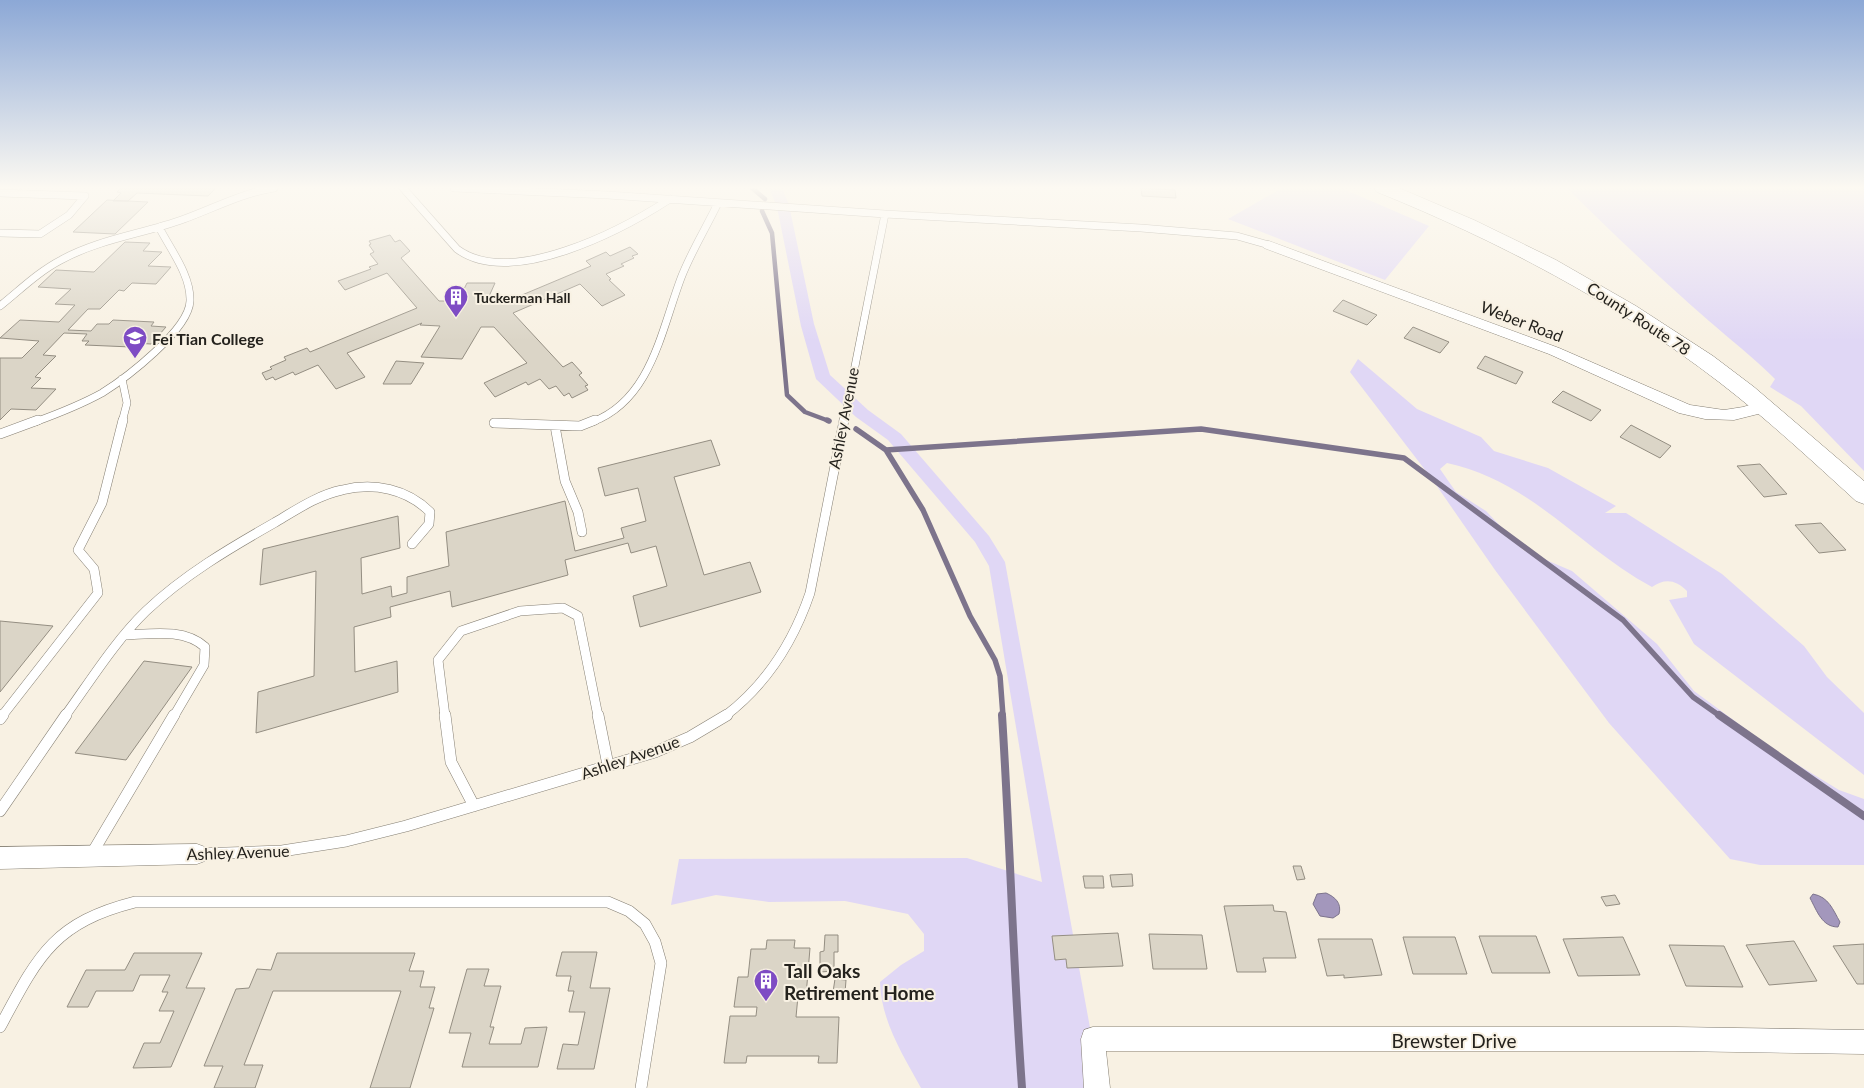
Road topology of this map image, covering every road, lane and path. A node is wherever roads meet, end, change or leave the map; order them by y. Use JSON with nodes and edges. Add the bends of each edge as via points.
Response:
{"nodes":[{"id":1,"x":116,"y":239,"type":"edge"},
{"id":2,"x":165,"y":239,"type":"edge"},
{"id":3,"x":449,"y":239,"type":"edge"},
{"id":4,"x":593,"y":239,"type":"edge"},
{"id":5,"x":700,"y":239,"type":"edge"},
{"id":6,"x":880,"y":239,"type":"edge"},
{"id":7,"x":1247,"y":239,"type":"edge"},
{"id":8,"x":1501,"y":239,"type":"edge"},
{"id":9,"x":1269,"y":245,"type":"joint"},
{"id":10,"x":0,"y":306,"type":"edge"},
{"id":11,"x":122,"y":379,"type":"junction"},
{"id":12,"x":1763,"y":406,"type":"junction"},
{"id":13,"x":494,"y":423,"type":"dead end"},
{"id":14,"x":555,"y":426,"type":"junction"},
{"id":15,"x":0,"y":434,"type":"edge"},
{"id":16,"x":1864,"y":495,"type":"edge"},
{"id":17,"x":582,"y":532,"type":"dead end"},
{"id":18,"x":412,"y":544,"type":"dead end"},
{"id":19,"x":125,"y":635,"type":"junction"},
{"id":20,"x":0,"y":719,"type":"edge"},
{"id":21,"x":608,"y":766,"type":"junction"},
{"id":22,"x":474,"y":806,"type":"junction"},
{"id":23,"x":0,"y":811,"type":"edge"},
{"id":24,"x":197,"y":854,"type":"joint"},
{"id":25,"x":90,"y":857,"type":"junction"},
{"id":26,"x":0,"y":858,"type":"edge"},
{"id":27,"x":0,"y":1027,"type":"edge"},
{"id":28,"x":1864,"y":1042,"type":"edge"},
{"id":29,"x":641,"y":1088,"type":"edge"},
{"id":30,"x":1098,"y":1088,"type":"edge"}],
"edges":[{"from":1,"to":10,"type":"lane","via":[[70,255],[24,284]]},
{"from":2,"to":11,"type":"lane","via":[[187,281],[190,302],[178,329]]},
{"from":3,"to":4,"type":"lane","via":[[466,256],[487,263],[530,260]]},
{"from":5,"to":14,"type":"lane","via":[[681,277],[647,374],[631,396],[614,412],[591,423]]},
{"from":6,"to":21,"type":"lane","name":"Ashley Avenue","via":[[810,593],[786,652],[735,708],[707,728],[673,745]]},
{"from":7,"to":9,"type":"lane"},
{"from":8,"to":12,"type":"street","name":"County Route 78","via":[[1563,270],[1638,315],[1707,362]]},
{"from":9,"to":12,"type":"street","name":"Weber Road","via":[[1554,351],[1685,409],[1727,417]]},
{"from":11,"to":15,"type":"lane","via":[[101,393]]},
{"from":11,"to":20,"type":"lane","via":[[127,403],[102,503],[78,550],[93,565],[99,578],[98,593]]},
{"from":12,"to":16,"type":"street","name":"County Route 78"},
{"from":13,"to":14,"type":"lane"},
{"from":14,"to":17,"type":"lane","via":[[566,481]]},
{"from":18,"to":19,"type":"lane","via":[[429,524],[430,512],[421,502],[393,489],[350,488],[312,501],[239,542],[194,572],[147,610]]},
{"from":19,"to":23,"type":"lane","via":[[27,768]]},
{"from":19,"to":25,"type":"lane","via":[[167,634],[200,640],[205,647],[204,665]]},
{"from":21,"to":22,"type":"lane","name":"Ashley Avenue"},
{"from":21,"to":22,"type":"lane","via":[[578,616],[563,608],[520,611],[461,631],[438,660],[451,762]]},
{"from":22,"to":24,"type":"lane","name":"Ashley Avenue","via":[[357,839],[311,848],[269,853]]},
{"from":24,"to":25,"type":"street","name":"Ashley Avenue"},
{"from":25,"to":26,"type":"street","name":"Ashley Avenue"},
{"from":27,"to":29,"type":"lane","via":[[44,950],[65,931],[109,907],[134,902],[608,902],[625,907],[639,917],[659,950],[661,963]]},
{"from":28,"to":30,"type":"street","name":"Brewster Drive","via":[[1676,1039],[1093,1040]]}]}
